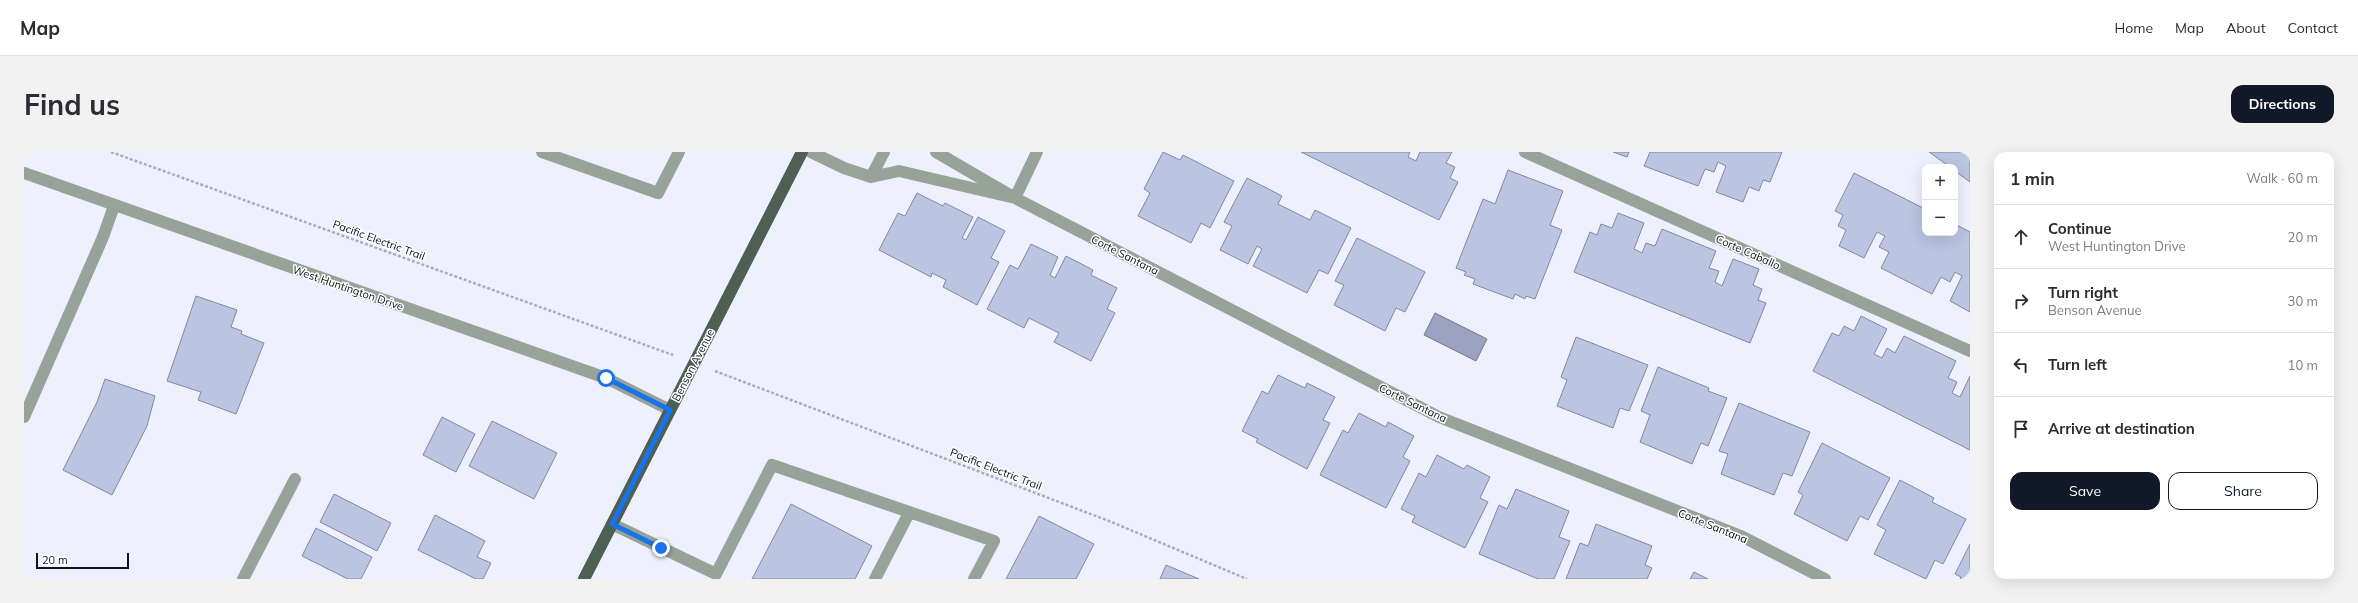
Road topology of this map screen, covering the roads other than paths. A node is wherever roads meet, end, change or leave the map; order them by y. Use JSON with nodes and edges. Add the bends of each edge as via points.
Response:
{"nodes":[{"id":1,"x":542,"y":152,"type":"edge"},
{"id":2,"x":679,"y":152,"type":"edge"},
{"id":3,"x":802,"y":152,"type":"edge"},
{"id":4,"x":811,"y":152,"type":"edge"},
{"id":5,"x":884,"y":152,"type":"edge"},
{"id":6,"x":936,"y":152,"type":"edge"},
{"id":7,"x":1037,"y":152,"type":"edge"},
{"id":8,"x":1525,"y":152,"type":"edge"},
{"id":9,"x":24,"y":173,"type":"edge"},
{"id":10,"x":871,"y":178,"type":"junction"},
{"id":11,"x":1015,"y":198,"type":"junction"},
{"id":12,"x":114,"y":206,"type":"junction"},
{"id":13,"x":1970,"y":351,"type":"edge"},
{"id":14,"x":670,"y":410,"type":"junction"},
{"id":15,"x":24,"y":417,"type":"edge"},
{"id":16,"x":295,"y":479,"type":"dead end"},
{"id":17,"x":909,"y":513,"type":"junction"},
{"id":18,"x":612,"y":524,"type":"junction"},
{"id":19,"x":715,"y":577,"type":"edge"},
{"id":20,"x":243,"y":579,"type":"edge"},
{"id":21,"x":584,"y":579,"type":"edge"},
{"id":22,"x":875,"y":579,"type":"edge"},
{"id":23,"x":974,"y":579,"type":"edge"},
{"id":24,"x":1825,"y":579,"type":"edge"}],
"edges":[{"from":1,"to":2,"type":"street","via":[[658,193]]},
{"from":3,"to":14,"type":"main road","name":"Benson Avenue"},
{"from":4,"to":10,"type":"street"},
{"from":5,"to":10,"type":"street"},
{"from":6,"to":11,"type":"street","name":"Corte Santana"},
{"from":7,"to":11,"type":"street"},
{"from":8,"to":13,"type":"street","name":"Corte Caballo"},
{"from":9,"to":12,"type":"street","name":"West Huntington Drive"},
{"from":10,"to":11,"type":"street","name":"Corte Santana","via":[[898,171]]},
{"from":11,"to":24,"type":"street","name":"Corte Santana","via":[[1439,416],[1740,536]]},
{"from":12,"to":14,"type":"street","name":"West Huntington Drive","via":[[606,378]]},
{"from":12,"to":15,"type":"street","via":[[103,238]]},
{"from":14,"to":18,"type":"main road","name":"Benson Avenue"},
{"from":16,"to":20,"type":"street"},
{"from":17,"to":19,"type":"street","via":[[772,466]]},
{"from":17,"to":22,"type":"street"},
{"from":17,"to":23,"type":"street","via":[[994,541]]},
{"from":18,"to":19,"type":"street"},
{"from":18,"to":21,"type":"main road","name":"Benson Avenue"}]}
